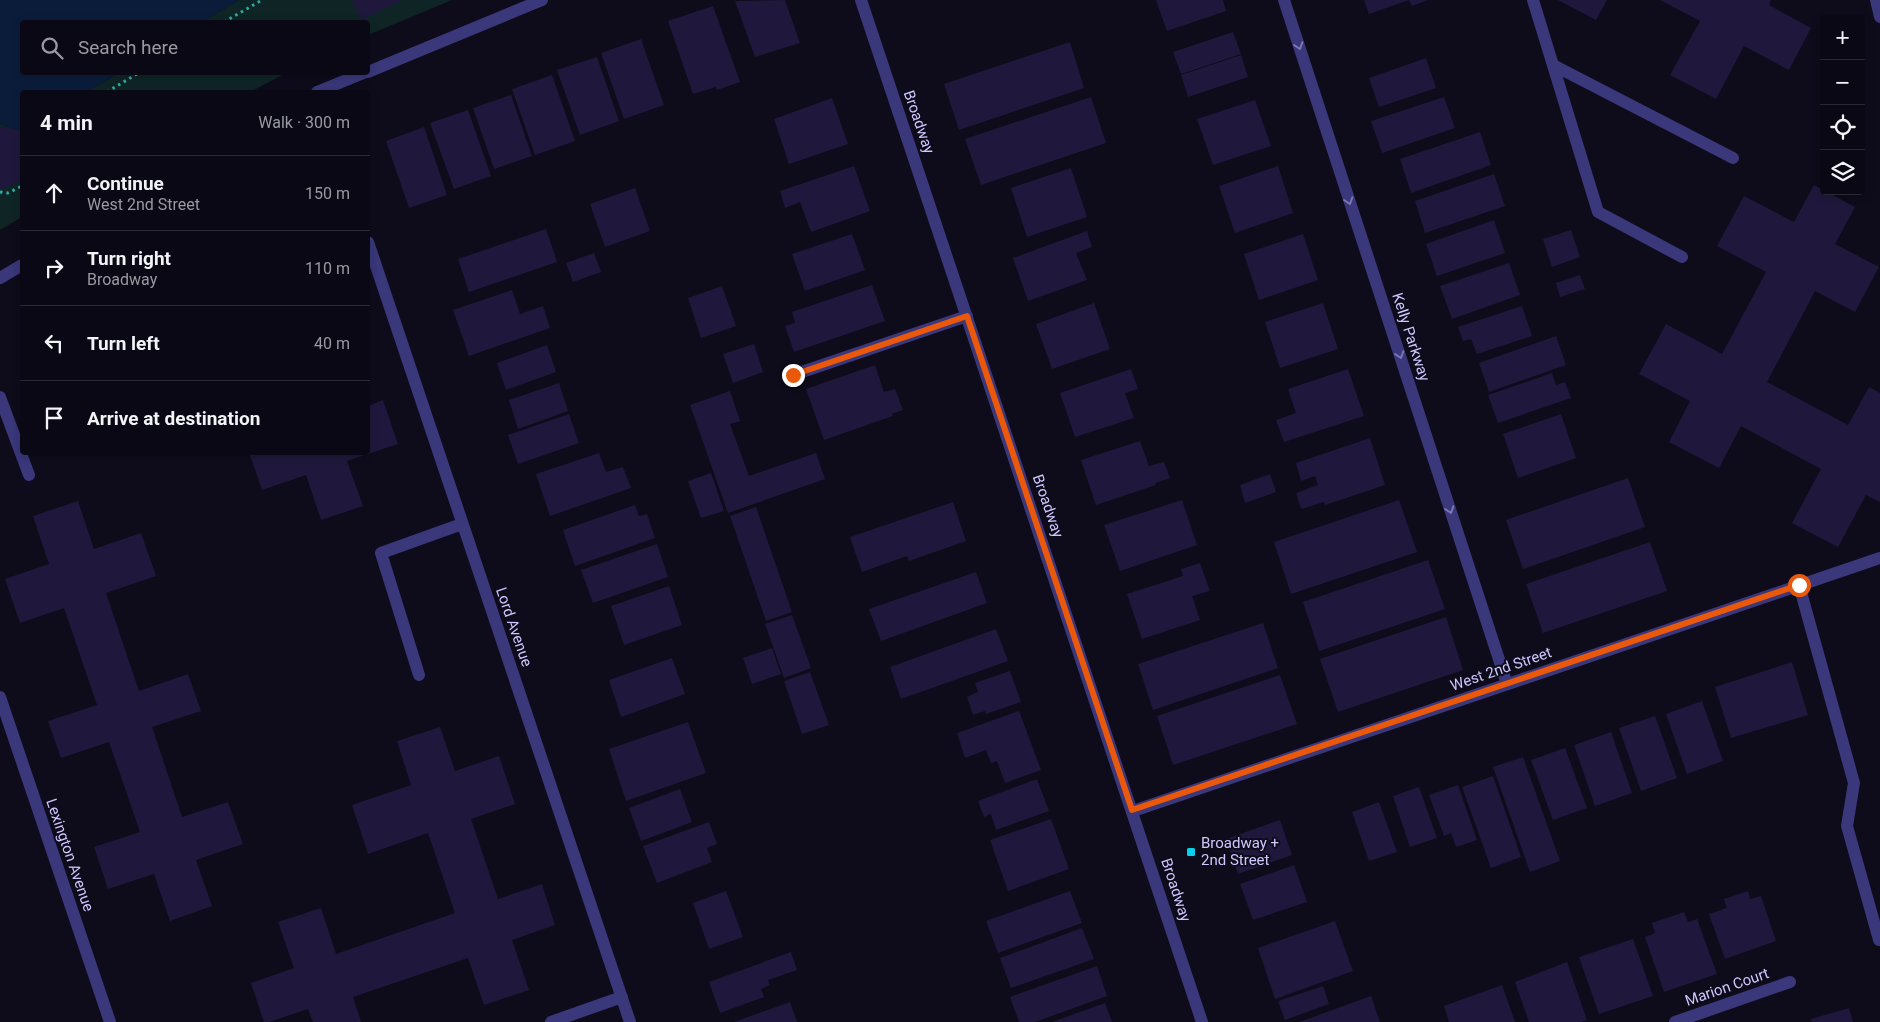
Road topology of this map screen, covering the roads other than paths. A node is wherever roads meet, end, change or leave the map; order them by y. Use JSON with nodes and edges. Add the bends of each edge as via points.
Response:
{"nodes":[{"id":1,"x":542,"y":0,"type":"edge"},
{"id":2,"x":861,"y":0,"type":"edge"},
{"id":3,"x":1284,"y":0,"type":"edge"},
{"id":4,"x":1533,"y":0,"type":"edge"},
{"id":5,"x":1876,"y":0,"type":"edge"},
{"id":6,"x":1880,"y":17,"type":"edge"},
{"id":7,"x":1553,"y":65,"type":"junction"},
{"id":8,"x":370,"y":71,"type":"edge"},
{"id":9,"x":360,"y":75,"type":"edge"},
{"id":10,"x":323,"y":90,"type":"edge"},
{"id":11,"x":1734,"y":158,"type":"dead end"},
{"id":12,"x":370,"y":248,"type":"edge"},
{"id":13,"x":1682,"y":257,"type":"dead end"},
{"id":14,"x":20,"y":266,"type":"edge"},
{"id":15,"x":0,"y":278,"type":"edge"},
{"id":16,"x":967,"y":316,"type":"junction"},
{"id":17,"x":793,"y":375,"type":"dead end"},
{"id":18,"x":0,"y":397,"type":"edge"},
{"id":19,"x":20,"y":451,"type":"edge"},
{"id":20,"x":22,"y":455,"type":"edge"},
{"id":21,"x":29,"y":475,"type":"dead end"},
{"id":22,"x":462,"y":524,"type":"junction"},
{"id":23,"x":1880,"y":558,"type":"edge"},
{"id":24,"x":1799,"y":585,"type":"junction"},
{"id":25,"x":419,"y":675,"type":"dead end"},
{"id":26,"x":1507,"y":684,"type":"junction"},
{"id":27,"x":0,"y":697,"type":"edge"},
{"id":28,"x":1132,"y":810,"type":"junction"},
{"id":29,"x":1880,"y":940,"type":"edge"},
{"id":30,"x":1790,"y":982,"type":"dead end"},
{"id":31,"x":622,"y":997,"type":"junction"},
{"id":32,"x":110,"y":1022,"type":"edge"},
{"id":33,"x":550,"y":1022,"type":"edge"},
{"id":34,"x":630,"y":1022,"type":"edge"},
{"id":35,"x":1202,"y":1022,"type":"edge"},
{"id":36,"x":1675,"y":1022,"type":"edge"}],
"edges":[{"from":1,"to":8,"type":"street"},
{"from":2,"to":16,"type":"street","name":"Broadway"},
{"from":3,"to":26,"type":"street","name":"Kelly Parkway","one_way":true},
{"from":4,"to":7,"type":"street"},
{"from":5,"to":6,"type":"street"},
{"from":7,"to":11,"type":"street"},
{"from":7,"to":13,"type":"street","via":[[1598,212]]},
{"from":9,"to":10,"type":"street"},
{"from":12,"to":22,"type":"street","name":"Lord Avenue"},
{"from":14,"to":15,"type":"street"},
{"from":16,"to":17,"type":"street"},
{"from":16,"to":28,"type":"street","name":"Broadway"},
{"from":18,"to":19,"type":"street"},
{"from":20,"to":21,"type":"street"},
{"from":22,"to":25,"type":"street","via":[[381,553]]},
{"from":22,"to":31,"type":"street","name":"Lord Avenue"},
{"from":23,"to":24,"type":"street","name":"West 2nd Street"},
{"from":24,"to":26,"type":"street","name":"West 2nd Street"},
{"from":24,"to":29,"type":"street","via":[[1854,783],[1847,826]]},
{"from":26,"to":28,"type":"street","name":"West 2nd Street"},
{"from":27,"to":32,"type":"street","name":"Lexington Avenue"},
{"from":28,"to":35,"type":"street","name":"Broadway"},
{"from":30,"to":36,"type":"street","name":"Marion Court"},
{"from":31,"to":33,"type":"street"},
{"from":31,"to":34,"type":"street","name":"Lord Avenue"}]}
